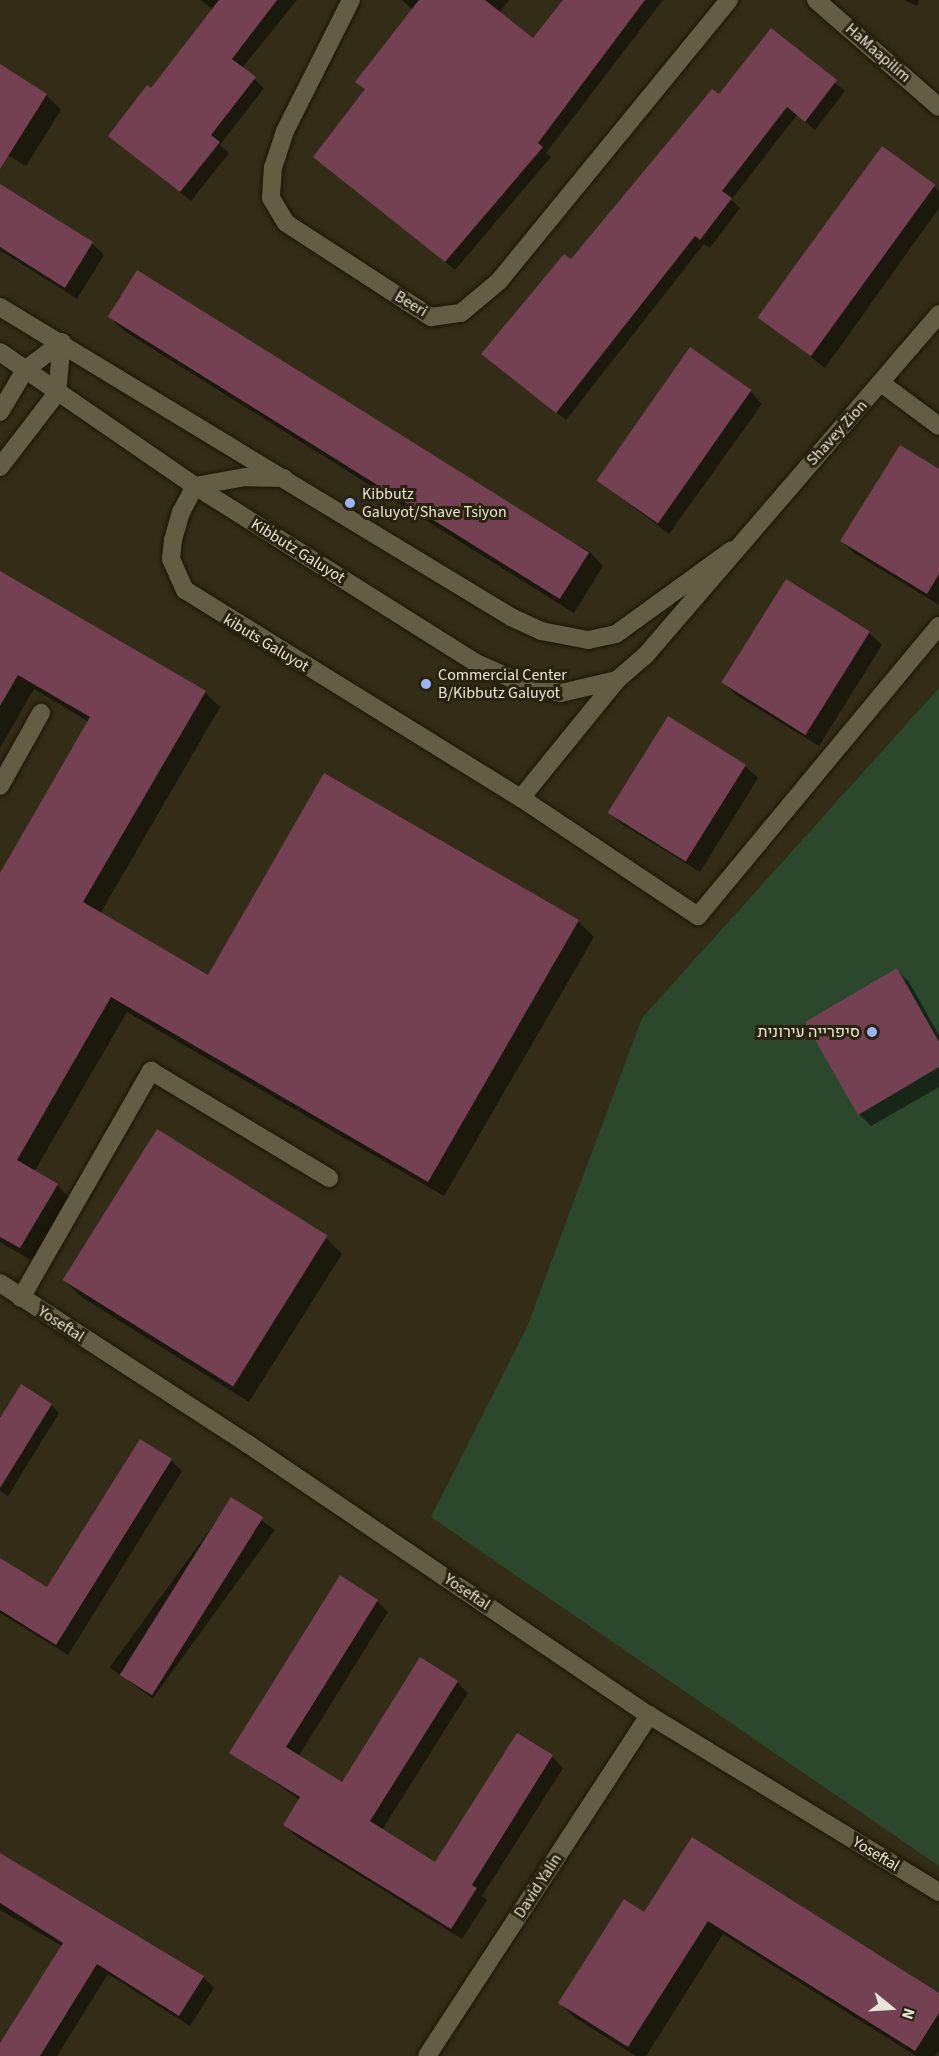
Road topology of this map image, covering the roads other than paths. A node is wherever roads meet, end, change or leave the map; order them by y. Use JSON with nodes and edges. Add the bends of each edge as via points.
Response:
{"nodes":[{"id":1,"x":351,"y":0,"type":"edge"},
{"id":2,"x":729,"y":0,"type":"edge"},
{"id":3,"x":816,"y":0,"type":"edge"},
{"id":4,"x":939,"y":107,"type":"edge"},
{"id":5,"x":0,"y":307,"type":"edge"},
{"id":6,"x":939,"y":314,"type":"edge"},
{"id":7,"x":62,"y":342,"type":"junction"},
{"id":8,"x":0,"y":352,"type":"edge"},
{"id":9,"x":25,"y":370,"type":"junction"},
{"id":10,"x":881,"y":382,"type":"junction"},
{"id":11,"x":57,"y":393,"type":"junction"},
{"id":12,"x":0,"y":412,"type":"edge"},
{"id":13,"x":939,"y":426,"type":"edge"},
{"id":14,"x":0,"y":467,"type":"edge"},
{"id":15,"x":284,"y":477,"type":"junction"},
{"id":16,"x":195,"y":486,"type":"junction"},
{"id":17,"x":732,"y":550,"type":"junction"},
{"id":18,"x":939,"y":626,"type":"edge"},
{"id":19,"x":617,"y":680,"type":"junction"},
{"id":20,"x":41,"y":713,"type":"dead end"},
{"id":21,"x":0,"y":786,"type":"edge"},
{"id":22,"x":521,"y":798,"type":"junction"},
{"id":23,"x":329,"y":1178,"type":"dead end"},
{"id":24,"x":0,"y":1283,"type":"edge"},
{"id":25,"x":21,"y":1298,"type":"junction"},
{"id":26,"x":649,"y":1715,"type":"junction"},
{"id":27,"x":939,"y":1892,"type":"edge"},
{"id":28,"x":427,"y":2056,"type":"edge"}],
"edges":[{"from":1,"to":2,"type":"street","name":"Beeri","via":[[285,131],[273,167],[271,198],[286,223],[431,317],[461,313],[499,281]]},
{"from":3,"to":4,"type":"street","name":"HaMaapilim"},
{"from":5,"to":7,"type":"street"},
{"from":6,"to":10,"type":"street","name":"Shavey Zion"},
{"from":7,"to":9,"type":"street"},
{"from":7,"to":11,"type":"street"},
{"from":7,"to":15,"type":"street"},
{"from":8,"to":9,"type":"street","name":"Kibbutz Galuyot"},
{"from":9,"to":11,"type":"street","name":"Kibbutz Galuyot"},
{"from":9,"to":12,"type":"street"},
{"from":10,"to":13,"type":"street"},
{"from":10,"to":17,"type":"street","name":"Shavey Zion"},
{"from":11,"to":14,"type":"street"},
{"from":11,"to":16,"type":"street","name":"Kibbutz Galuyot"},
{"from":15,"to":16,"type":"street","via":[[245,477]]},
{"from":15,"to":17,"type":"street","name":"Shavey Zion","via":[[511,617],[569,638],[588,640],[616,634]]},
{"from":16,"to":19,"type":"street","name":"Kibbutz Galuyot","via":[[505,677],[561,693]]},
{"from":16,"to":22,"type":"street","name":"kibuts Galuyot","via":[[181,512],[171,560],[185,590]]},
{"from":17,"to":19,"type":"street","name":"Shavey Zion","via":[[645,656]]},
{"from":18,"to":22,"type":"street","name":"kibuts Galuyot","via":[[698,916]]},
{"from":19,"to":22,"type":"street","name":"Shavey Zion"},
{"from":20,"to":21,"type":"street"},
{"from":23,"to":25,"type":"street","via":[[151,1071]]},
{"from":24,"to":25,"type":"street","name":"Yoseftal"},
{"from":25,"to":26,"type":"street","name":"Yoseftal","via":[[248,1444]]},
{"from":26,"to":27,"type":"street","name":"Yoseftal"},
{"from":26,"to":28,"type":"street","name":"David Yalin"}]}
